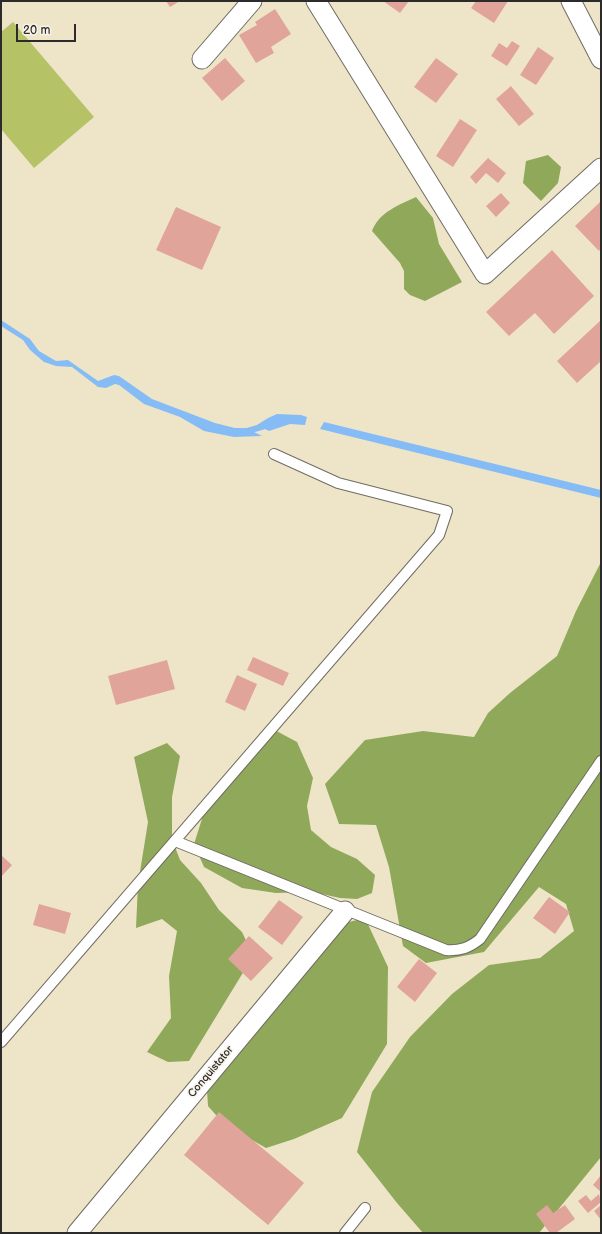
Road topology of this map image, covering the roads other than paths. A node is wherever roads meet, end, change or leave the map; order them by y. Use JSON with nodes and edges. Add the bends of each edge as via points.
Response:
{"nodes":[{"id":1,"x":252,"y":1,"type":"edge"},
{"id":2,"x":316,"y":1,"type":"edge"},
{"id":3,"x":571,"y":1,"type":"edge"},
{"id":4,"x":202,"y":59,"type":"dead end"},
{"id":5,"x":601,"y":59,"type":"edge"},
{"id":6,"x":601,"y":168,"type":"edge"},
{"id":7,"x":274,"y":454,"type":"dead end"},
{"id":8,"x":601,"y":761,"type":"edge"},
{"id":9,"x":175,"y":842,"type":"junction"},
{"id":10,"x":345,"y":910,"type":"junction"},
{"id":11,"x":1,"y":1042,"type":"edge"},
{"id":12,"x":365,"y":1208,"type":"dead end"},
{"id":13,"x":77,"y":1233,"type":"edge"},
{"id":14,"x":345,"y":1233,"type":"edge"}],
"edges":[{"from":1,"to":4,"type":"street"},
{"from":2,"to":6,"type":"street","via":[[484,274]]},
{"from":3,"to":5,"type":"street"},
{"from":7,"to":9,"type":"lane","via":[[338,483],[447,511],[439,535],[433,544]]},
{"from":8,"to":10,"type":"lane","via":[[480,939],[471,946],[460,951],[446,950]]},
{"from":9,"to":10,"type":"lane"},
{"from":9,"to":11,"type":"lane"},
{"from":10,"to":13,"type":"street","name":"Conquistator"},
{"from":12,"to":14,"type":"lane"}]}
